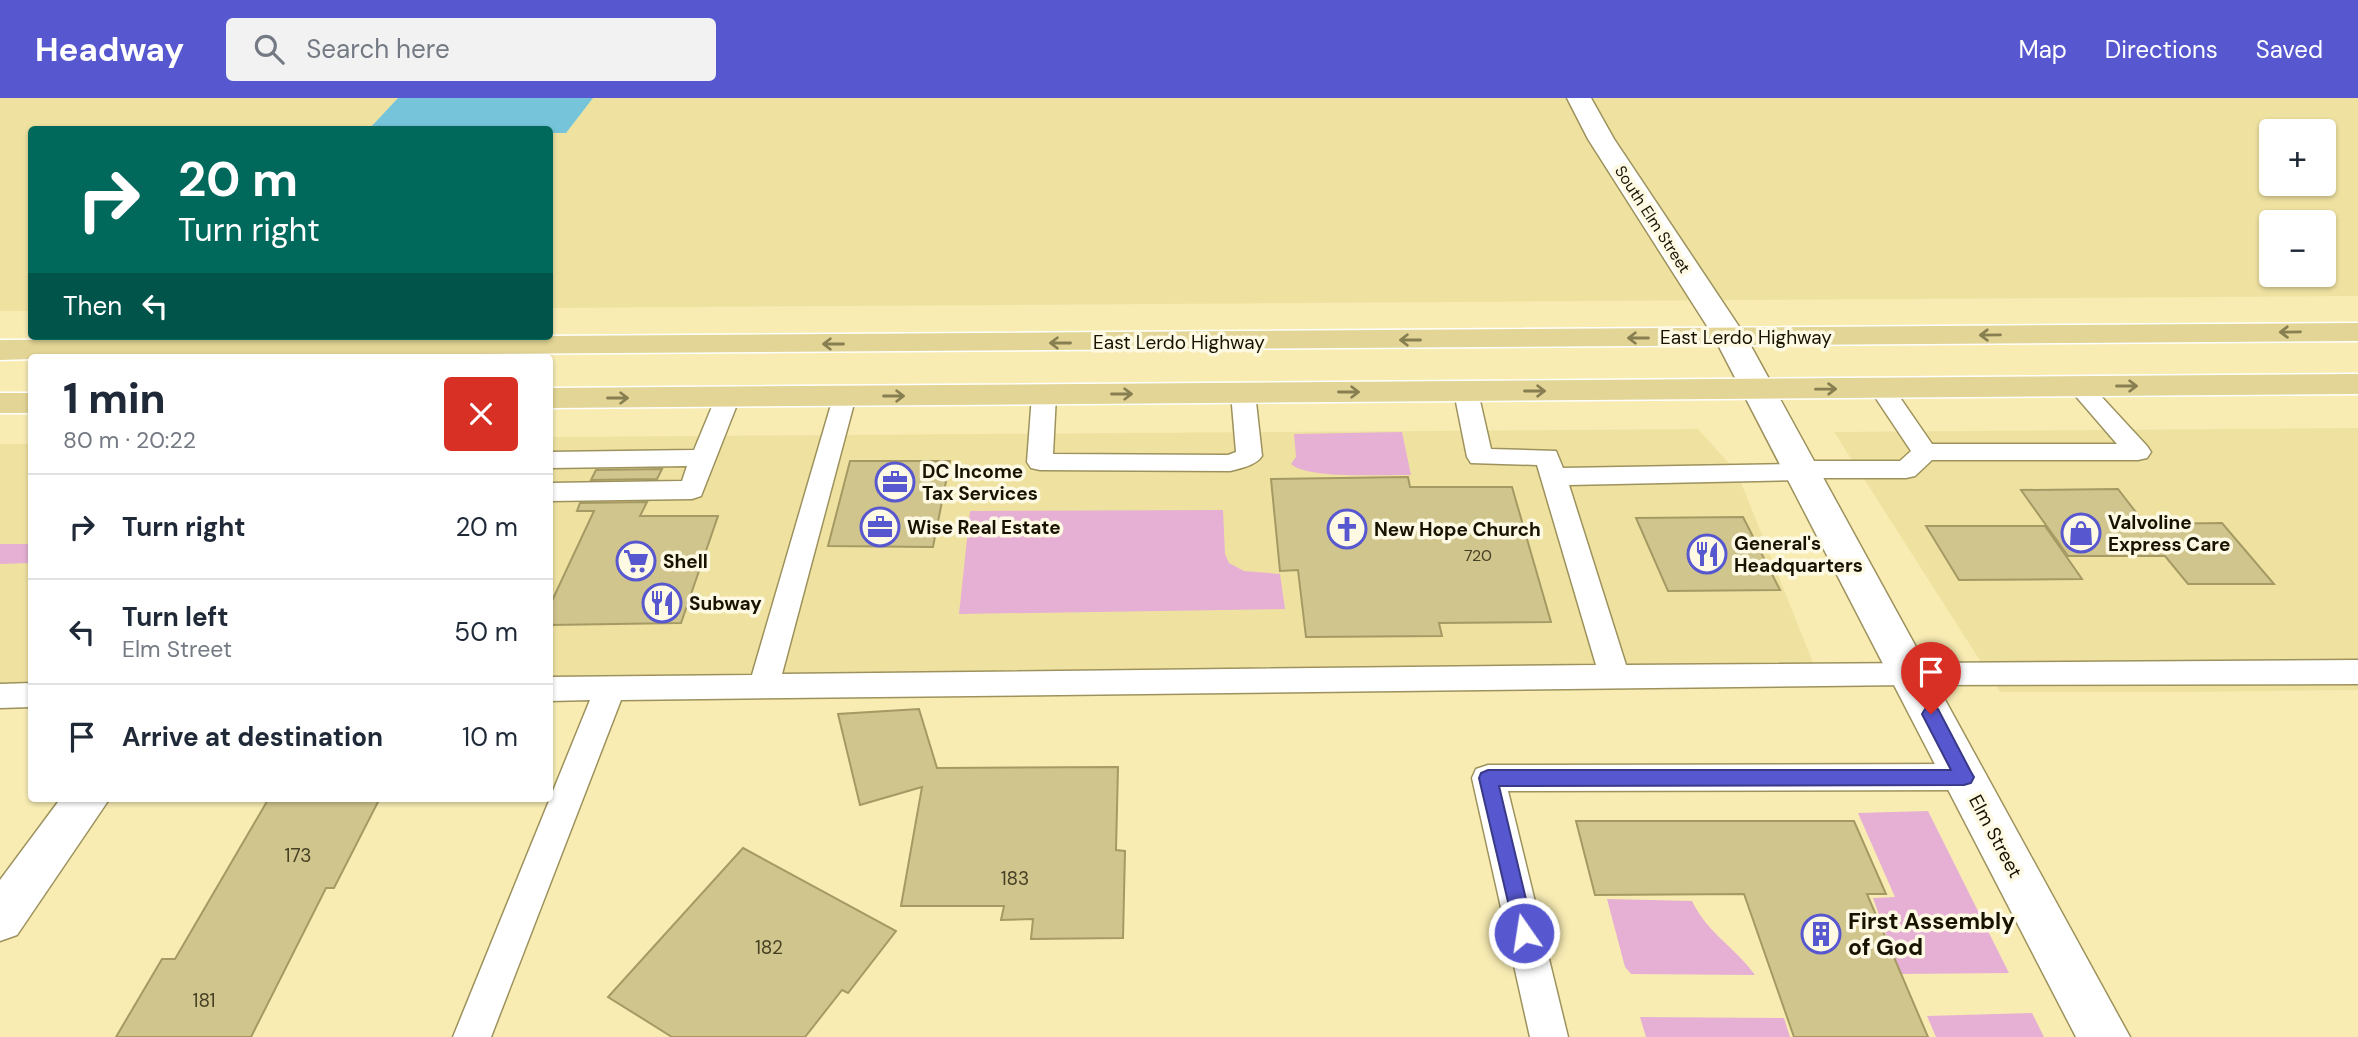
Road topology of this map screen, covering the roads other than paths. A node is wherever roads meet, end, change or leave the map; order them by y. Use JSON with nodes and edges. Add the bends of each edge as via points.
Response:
{"nodes":[{"id":1,"x":1579,"y":98,"type":"edge"},
{"id":2,"x":2358,"y":332,"type":"edge"},
{"id":3,"x":1730,"y":337,"type":"junction"},
{"id":4,"x":218,"y":342,"type":"edge"},
{"id":5,"x":0,"y":350,"type":"edge"},
{"id":6,"x":406,"y":352,"type":"edge"},
{"id":7,"x":2358,"y":384,"type":"edge"},
{"id":8,"x":2079,"y":386,"type":"junction"},
{"id":9,"x":1881,"y":388,"type":"junction"},
{"id":10,"x":1758,"y":389,"type":"junction"},
{"id":11,"x":1466,"y":391,"type":"junction"},
{"id":12,"x":1243,"y":393,"type":"junction"},
{"id":13,"x":1044,"y":395,"type":"junction"},
{"id":14,"x":844,"y":396,"type":"junction"},
{"id":15,"x":728,"y":397,"type":"junction"},
{"id":16,"x":553,"y":398,"type":"edge"},
{"id":17,"x":0,"y":403,"type":"edge"},
{"id":18,"x":28,"y":403,"type":"edge"},
{"id":19,"x":1925,"y":452,"type":"junction"},
{"id":20,"x":703,"y":458,"type":"junction"},
{"id":21,"x":553,"y":460,"type":"edge"},
{"id":22,"x":1801,"y":470,"type":"junction"},
{"id":23,"x":1553,"y":477,"type":"junction"},
{"id":24,"x":553,"y":492,"type":"edge"},
{"id":25,"x":2358,"y":672,"type":"edge"},
{"id":26,"x":1909,"y":673,"type":"junction"},
{"id":27,"x":1614,"y":676,"type":"junction"},
{"id":28,"x":764,"y":686,"type":"junction"},
{"id":29,"x":610,"y":688,"type":"junction"},
{"id":30,"x":553,"y":689,"type":"edge"},
{"id":31,"x":28,"y":695,"type":"edge"},
{"id":32,"x":0,"y":696,"type":"edge"},
{"id":33,"x":1964,"y":777,"type":"junction"},
{"id":34,"x":84,"y":802,"type":"edge"},
{"id":35,"x":0,"y":919,"type":"edge"},
{"id":36,"x":472,"y":1037,"type":"edge"},
{"id":37,"x":1549,"y":1037,"type":"edge"},
{"id":38,"x":2104,"y":1037,"type":"edge"}],
"edges":[{"from":1,"to":3,"type":"street","name":"South Elm Street"},
{"from":2,"to":3,"type":"main road","name":"East Lerdo Highway","one_way":true},
{"from":3,"to":6,"type":"main road","name":"East Lerdo Highway","one_way":true},
{"from":3,"to":10,"type":"street","name":"Elm Street"},
{"from":4,"to":5,"type":"main road","name":"East Lerdo Highway"},
{"from":4,"to":6,"type":"main road","name":"East Lerdo Highway"},
{"from":8,"to":7,"type":"main road","one_way":true},
{"from":8,"to":9,"type":"main road"},
{"from":8,"to":19,"type":"lane","via":[[2138,452]]},
{"from":10,"to":9,"type":"main road","one_way":true},
{"from":9,"to":19,"type":"lane"},
{"from":11,"to":10,"type":"main road","one_way":true},
{"from":10,"to":22,"type":"street","name":"Elm Street"},
{"from":12,"to":11,"type":"main road","one_way":true},
{"from":11,"to":23,"type":"lane","via":[[1480,457],[1547,457]]},
{"from":13,"to":12,"type":"main road","one_way":true},
{"from":12,"to":13,"type":"lane","via":[[1249,456],[1230,463],[1041,462]]},
{"from":14,"to":13,"type":"main road","one_way":true},
{"from":14,"to":15,"type":"main road"},
{"from":14,"to":28,"type":"lane"},
{"from":16,"to":15,"type":"main road","one_way":true},
{"from":15,"to":20,"type":"lane"},
{"from":17,"to":18,"type":"main road"},
{"from":19,"to":22,"type":"lane","via":[[1906,470]]},
{"from":20,"to":21,"type":"lane"},
{"from":20,"to":24,"type":"lane","via":[[692,490]]},
{"from":22,"to":23,"type":"lane"},
{"from":22,"to":26,"type":"street","name":"Elm Street"},
{"from":23,"to":27,"type":"lane"},
{"from":25,"to":26,"type":"lane"},
{"from":26,"to":27,"type":"lane"},
{"from":26,"to":33,"type":"street","name":"Elm Street"},
{"from":27,"to":28,"type":"lane"},
{"from":28,"to":29,"type":"lane"},
{"from":29,"to":30,"type":"lane"},
{"from":29,"to":36,"type":"lane"},
{"from":31,"to":32,"type":"lane"},
{"from":33,"to":37,"type":"lane","via":[[1488,778]]},
{"from":33,"to":38,"type":"street","name":"Elm Street"},
{"from":34,"to":35,"type":"street"}]}
